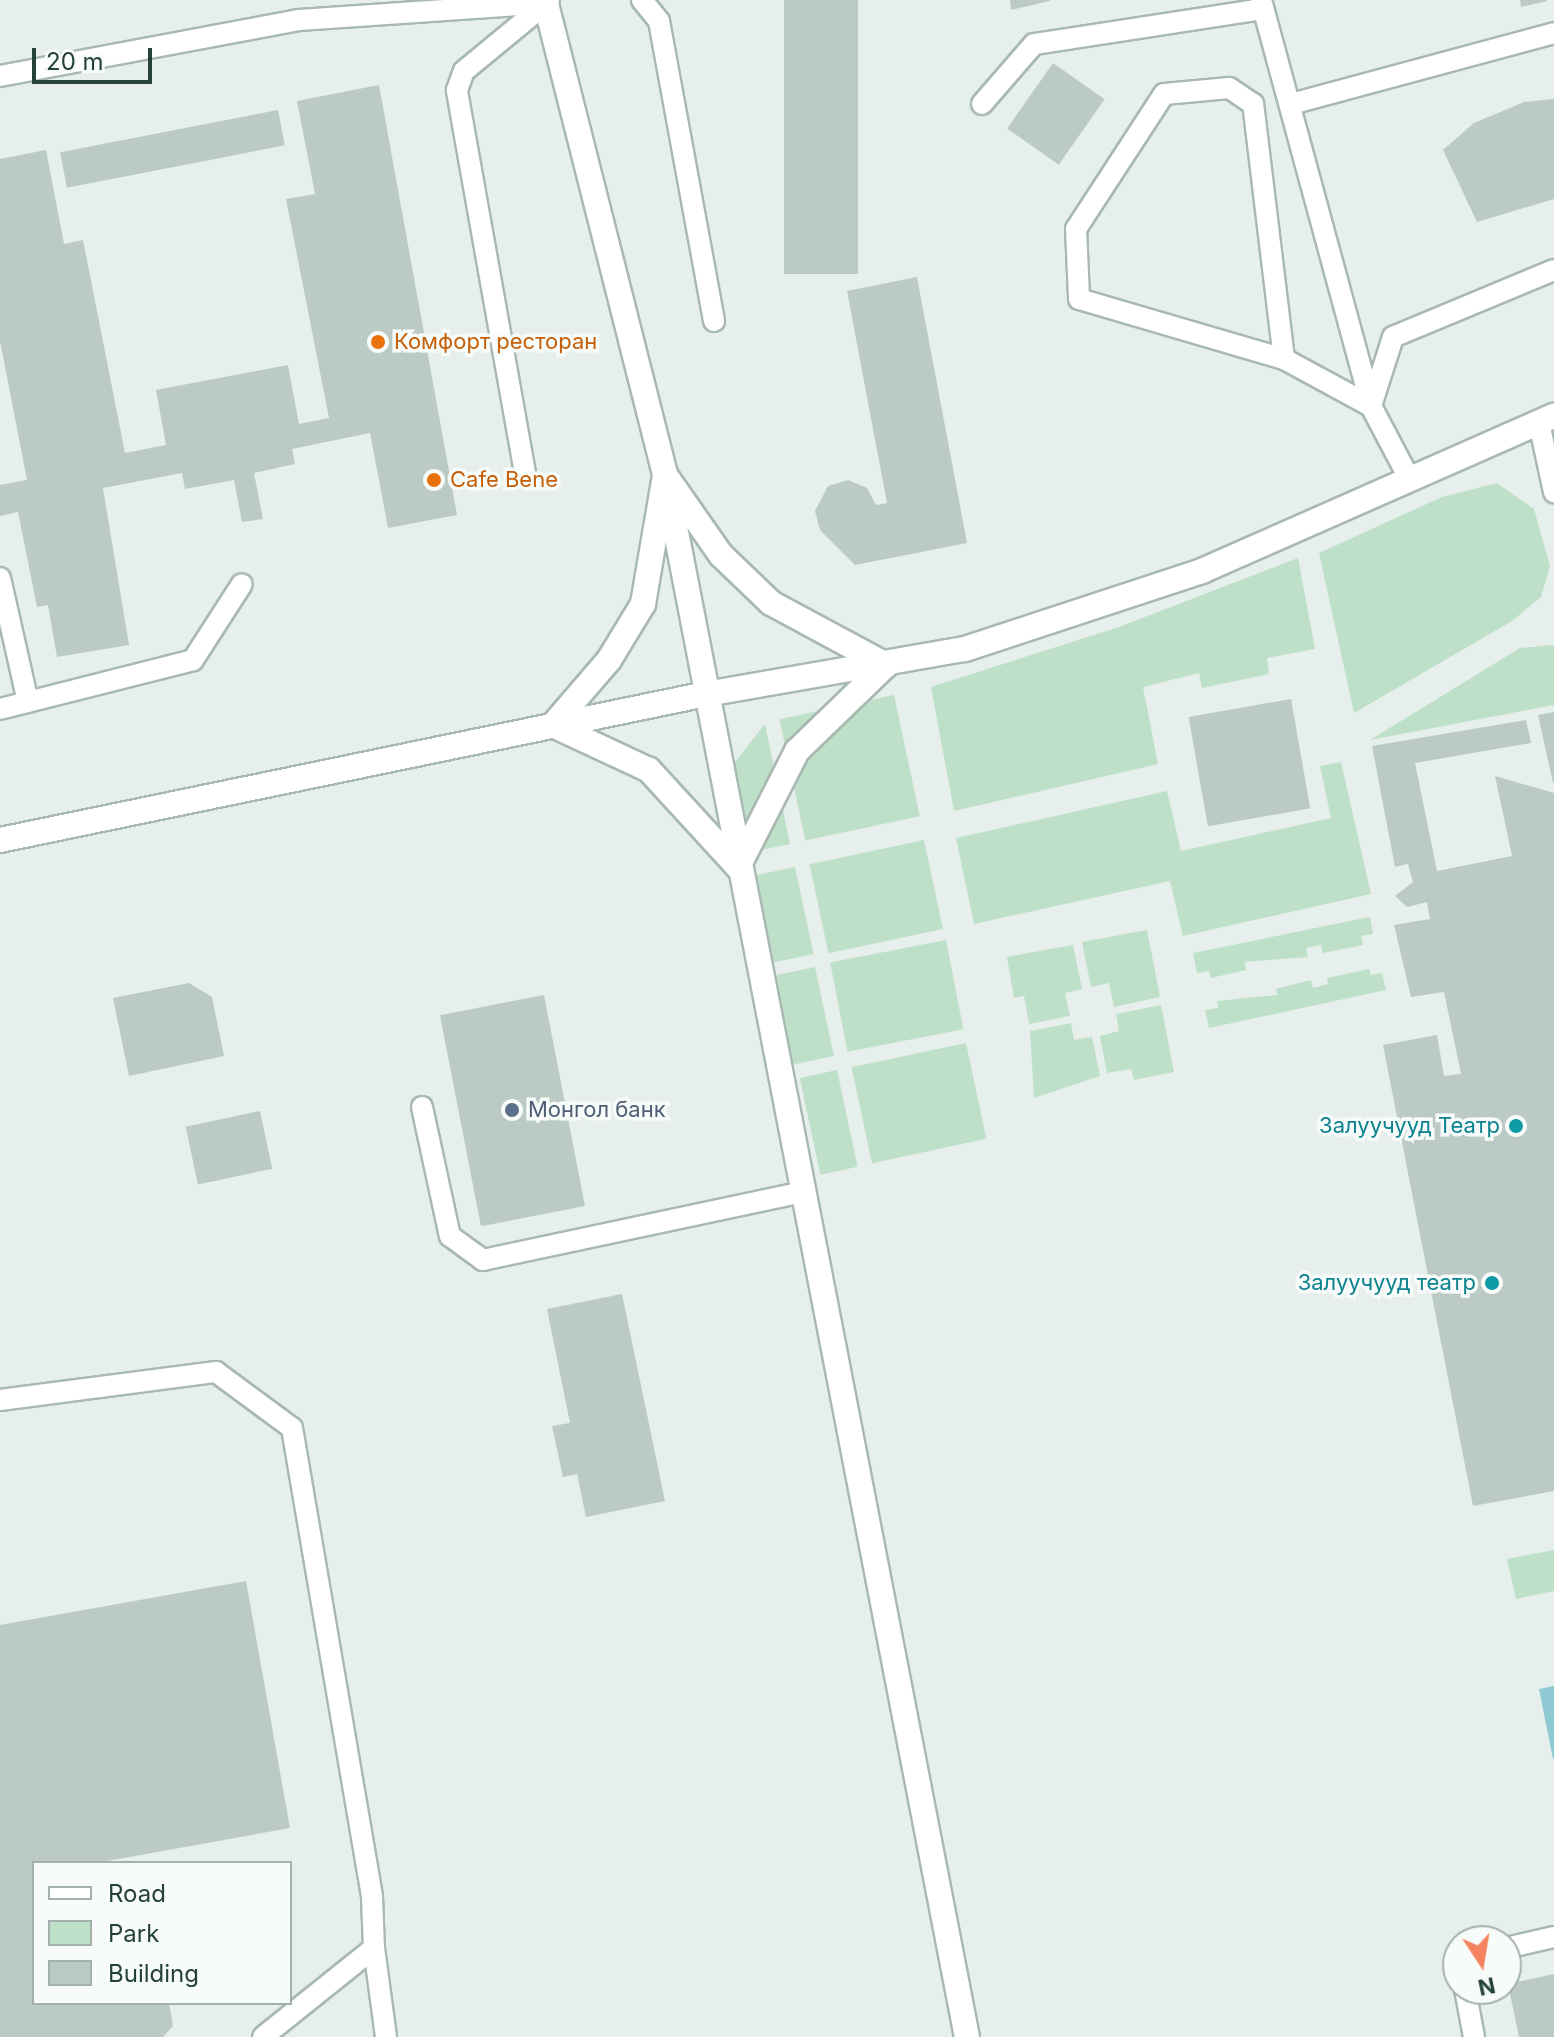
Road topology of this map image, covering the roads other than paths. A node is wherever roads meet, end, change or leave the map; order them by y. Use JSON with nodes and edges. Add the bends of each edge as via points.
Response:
{"nodes":[{"id":1,"x":642,"y":0,"type":"edge"},
{"id":2,"x":547,"y":1,"type":"edge"},
{"id":3,"x":1262,"y":4,"type":"edge"},
{"id":4,"x":295,"y":10,"type":"edge"},
{"id":5,"x":1554,"y":33,"type":"edge"},
{"id":6,"x":1,"y":71,"type":"edge"},
{"id":7,"x":982,"y":104,"type":"dead end"},
{"id":8,"x":1291,"y":104,"type":"junction"},
{"id":9,"x":1554,"y":270,"type":"edge"},
{"id":10,"x":714,"y":321,"type":"dead end"},
{"id":11,"x":1284,"y":359,"type":"junction"},
{"id":12,"x":1371,"y":406,"type":"junction"},
{"id":13,"x":1546,"y":419,"type":"edge"},
{"id":14,"x":525,"y":473,"type":"dead end"},
{"id":15,"x":665,"y":475,"type":"junction"},
{"id":16,"x":1410,"y":480,"type":"junction"},
{"id":17,"x":1554,"y":492,"type":"edge"},
{"id":18,"x":0,"y":578,"type":"edge"},
{"id":19,"x":242,"y":584,"type":"dead end"},
{"id":20,"x":886,"y":665,"type":"junction"},
{"id":21,"x":706,"y":694,"type":"junction"},
{"id":22,"x":28,"y":702,"type":"junction"},
{"id":23,"x":0,"y":709,"type":"edge"},
{"id":24,"x":553,"y":725,"type":"junction"},
{"id":25,"x":0,"y":840,"type":"edge"},
{"id":26,"x":738,"y":867,"type":"junction"},
{"id":27,"x":422,"y":1107,"type":"dead end"},
{"id":28,"x":804,"y":1192,"type":"junction"},
{"id":29,"x":0,"y":1400,"type":"edge"},
{"id":30,"x":1554,"y":1937,"type":"edge"},
{"id":31,"x":1522,"y":1944,"type":"edge"},
{"id":32,"x":374,"y":1948,"type":"junction"},
{"id":33,"x":1468,"y":2005,"type":"edge"},
{"id":34,"x":263,"y":2037,"type":"edge"},
{"id":35,"x":386,"y":2037,"type":"edge"},
{"id":36,"x":967,"y":2037,"type":"edge"},
{"id":37,"x":1474,"y":2037,"type":"edge"}],
"edges":[{"from":1,"to":10,"type":"lane","via":[[659,21]]},
{"from":2,"to":4,"type":"lane"},
{"from":2,"to":14,"type":"lane","via":[[464,71],[457,90]]},
{"from":2,"to":15,"type":"main road"},
{"from":3,"to":7,"type":"lane","via":[[1034,44]]},
{"from":3,"to":8,"type":"lane"},
{"from":4,"to":6,"type":"lane"},
{"from":5,"to":8,"type":"lane"},
{"from":8,"to":12,"type":"lane"},
{"from":9,"to":12,"type":"lane","via":[[1393,337]]},
{"from":11,"to":11,"type":"lane","via":[[1253,104],[1229,88],[1164,94],[1076,229],[1079,299]]},
{"from":11,"to":12,"type":"lane"},
{"from":12,"to":16,"type":"lane"},
{"from":13,"to":16,"type":"main road"},
{"from":13,"to":17,"type":"lane"},
{"from":15,"to":20,"type":"main road","via":[[721,555],[771,603]]},
{"from":15,"to":21,"type":"main road"},
{"from":15,"to":24,"type":"main road","via":[[643,604],[609,660]]},
{"from":16,"to":20,"type":"main road","via":[[1202,571],[965,649]]},
{"from":18,"to":22,"type":"lane"},
{"from":19,"to":22,"type":"lane","via":[[193,660]]},
{"from":20,"to":21,"type":"main road"},
{"from":20,"to":26,"type":"main road","via":[[797,751]]},
{"from":21,"to":24,"type":"main road"},
{"from":21,"to":26,"type":"main road"},
{"from":22,"to":23,"type":"lane"},
{"from":24,"to":25,"type":"main road"},
{"from":24,"to":26,"type":"main road","via":[[649,770]]},
{"from":26,"to":28,"type":"main road"},
{"from":27,"to":28,"type":"lane","via":[[450,1236],[483,1260]]},
{"from":28,"to":36,"type":"main road"},
{"from":29,"to":32,"type":"lane","via":[[216,1372],[292,1428]]},
{"from":30,"to":31,"type":"lane"},
{"from":32,"to":34,"type":"lane"},
{"from":32,"to":35,"type":"lane"},
{"from":33,"to":37,"type":"lane"}]}
